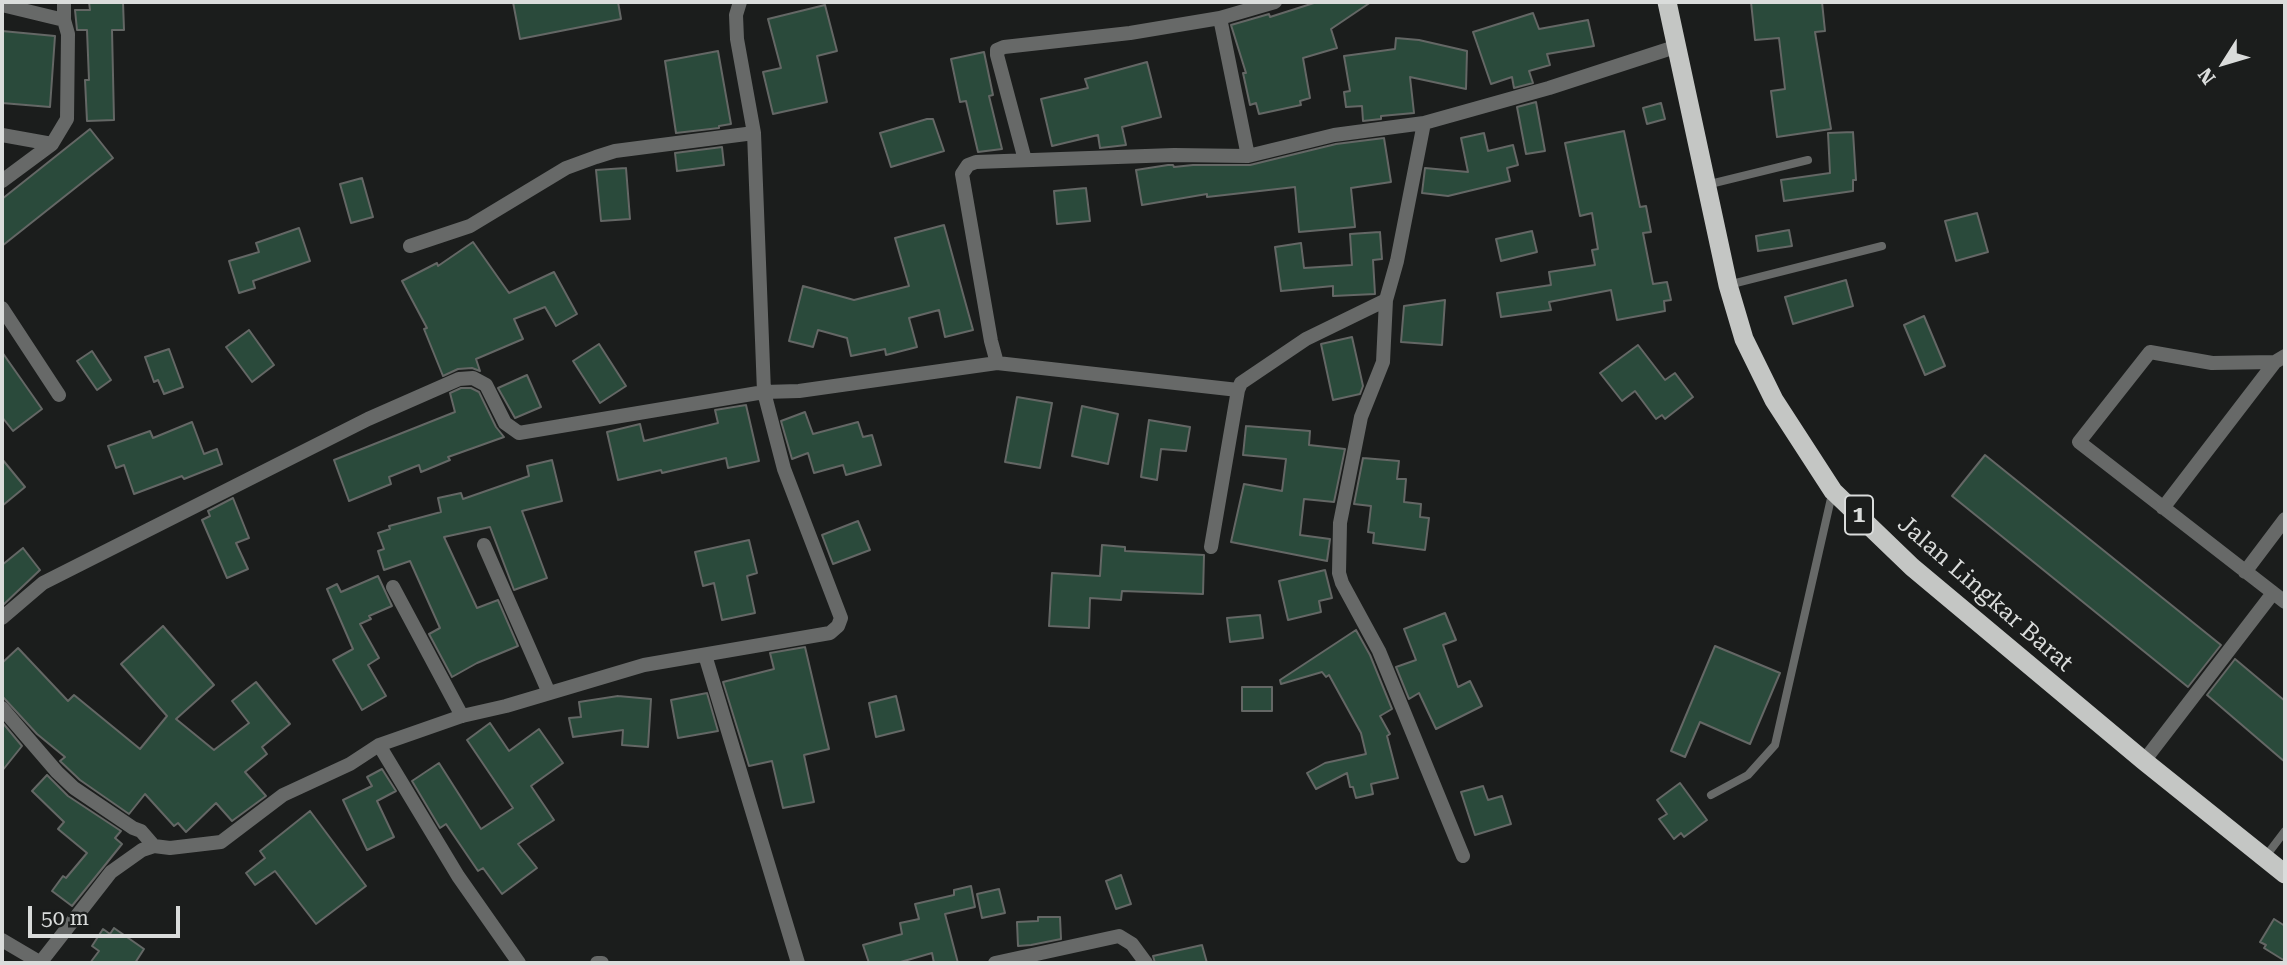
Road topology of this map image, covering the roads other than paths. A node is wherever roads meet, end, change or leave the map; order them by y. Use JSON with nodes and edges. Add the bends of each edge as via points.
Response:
{"nodes":[{"id":1,"x":64,"y":2,"type":"edge"},
{"id":2,"x":740,"y":2,"type":"edge"},
{"id":3,"x":1275,"y":2,"type":"edge"},
{"id":4,"x":1667,"y":2,"type":"edge"},
{"id":5,"x":2,"y":5,"type":"edge"},
{"id":6,"x":1220,"y":18,"type":"junction"},
{"id":7,"x":64,"y":20,"type":"junction"},
{"id":8,"x":1678,"y":46,"type":"junction"},
{"id":9,"x":1424,"y":123,"type":"junction"},
{"id":10,"x":754,"y":133,"type":"junction"},
{"id":11,"x":2,"y":135,"type":"edge"},
{"id":12,"x":52,"y":144,"type":"junction"},
{"id":13,"x":1248,"y":156,"type":"junction"},
{"id":14,"x":1025,"y":160,"type":"junction"},
{"id":15,"x":1808,"y":160,"type":"dead end"},
{"id":16,"x":2,"y":181,"type":"edge"},
{"id":17,"x":1706,"y":185,"type":"junction"},
{"id":18,"x":410,"y":246,"type":"dead end"},
{"id":19,"x":1882,"y":246,"type":"dead end"},
{"id":20,"x":1728,"y":285,"type":"junction"},
{"id":21,"x":1387,"y":300,"type":"junction"},
{"id":22,"x":2,"y":308,"type":"edge"},
{"id":23,"x":2280,"y":359,"type":"edge"},
{"id":24,"x":998,"y":363,"type":"junction"},
{"id":25,"x":1238,"y":390,"type":"junction"},
{"id":26,"x":764,"y":392,"type":"junction"},
{"id":27,"x":59,"y":395,"type":"dead end"},
{"id":28,"x":1833,"y":491,"type":"junction"},
{"id":29,"x":2163,"y":508,"type":"junction"},
{"id":30,"x":2285,"y":519,"type":"edge"},
{"id":31,"x":484,"y":545,"type":"dead end"},
{"id":32,"x":1211,"y":547,"type":"dead end"},
{"id":33,"x":2245,"y":572,"type":"junction"},
{"id":34,"x":393,"y":587,"type":"dead end"},
{"id":35,"x":2273,"y":593,"type":"junction"},
{"id":36,"x":2285,"y":602,"type":"edge"},
{"id":37,"x":2,"y":618,"type":"edge"},
{"id":38,"x":705,"y":655,"type":"junction"},
{"id":39,"x":549,"y":693,"type":"junction"},
{"id":40,"x":2,"y":708,"type":"edge"},
{"id":41,"x":462,"y":716,"type":"junction"},
{"id":42,"x":379,"y":745,"type":"junction"},
{"id":43,"x":2144,"y":761,"type":"junction"},
{"id":44,"x":1712,"y":795,"type":"dead end"},
{"id":45,"x":2285,"y":831,"type":"edge"},
{"id":46,"x":154,"y":846,"type":"junction"},
{"id":47,"x":1463,"y":856,"type":"dead end"},
{"id":48,"x":2264,"y":859,"type":"junction"},
{"id":49,"x":2285,"y":874,"type":"edge"},
{"id":50,"x":2,"y":940,"type":"edge"},
{"id":51,"x":41,"y":963,"type":"edge"},
{"id":52,"x":519,"y":963,"type":"edge"},
{"id":53,"x":798,"y":963,"type":"edge"},
{"id":54,"x":995,"y":963,"type":"edge"},
{"id":55,"x":1146,"y":963,"type":"edge"}],
"edges":[{"from":1,"to":7,"type":"street"},
{"from":2,"to":10,"type":"street","via":[[737,39]]},
{"from":3,"to":6,"type":"street"},
{"from":4,"to":8,"type":"highway","name":"Jalan Lingkar Barat","number":"1"},
{"from":5,"to":7,"type":"street"},
{"from":6,"to":13,"type":"street"},
{"from":6,"to":14,"type":"street","via":[[997,50]]},
{"from":7,"to":12,"type":"street","via":[[68,34],[67,119]]},
{"from":8,"to":9,"type":"street"},
{"from":8,"to":17,"type":"highway","name":"Jalan Lingkar Barat","number":"1"},
{"from":9,"to":13,"type":"street","via":[[1334,135]]},
{"from":9,"to":21,"type":"street"},
{"from":10,"to":18,"type":"street","via":[[596,157],[566,168],[470,226]]},
{"from":10,"to":26,"type":"street"},
{"from":11,"to":12,"type":"street"},
{"from":12,"to":16,"type":"street"},
{"from":13,"to":14,"type":"street"},
{"from":14,"to":24,"type":"street","via":[[976,163],[962,174]]},
{"from":15,"to":17,"type":"lane"},
{"from":17,"to":20,"type":"highway","name":"Jalan Lingkar Barat","number":"1"},
{"from":19,"to":20,"type":"lane"},
{"from":20,"to":28,"type":"highway","name":"Jalan Lingkar Barat","number":"1","via":[[1744,339],[1774,400]]},
{"from":21,"to":25,"type":"street","via":[[1306,339],[1250,376]]},
{"from":21,"to":47,"type":"street","via":[[1383,362],[1362,418],[1340,523],[1339,573],[1379,651]]},
{"from":22,"to":27,"type":"street"},
{"from":23,"to":29,"type":"street"},
{"from":23,"to":29,"type":"street","via":[[2213,363],[2150,352],[2079,442]]},
{"from":24,"to":25,"type":"street"},
{"from":24,"to":26,"type":"street"},
{"from":25,"to":32,"type":"street"},
{"from":26,"to":37,"type":"street","via":[[519,433],[505,424],[486,386],[473,378],[458,379],[313,446],[43,583]]},
{"from":26,"to":38,"type":"street","via":[[784,469],[841,618],[830,633]]},
{"from":28,"to":43,"type":"highway","name":"Jalan Lingkar Barat","number":"1","via":[[1912,567]]},
{"from":28,"to":44,"type":"lane","via":[[1774,745],[1748,775]]},
{"from":29,"to":33,"type":"street"},
{"from":30,"to":33,"type":"street"},
{"from":31,"to":39,"type":"street"},
{"from":33,"to":35,"type":"street"},
{"from":34,"to":41,"type":"street"},
{"from":35,"to":36,"type":"street"},
{"from":35,"to":43,"type":"street"},
{"from":38,"to":39,"type":"street","via":[[644,665]]},
{"from":38,"to":53,"type":"street"},
{"from":39,"to":41,"type":"street"},
{"from":40,"to":46,"type":"street","via":[[74,788],[141,831]]},
{"from":41,"to":42,"type":"street"},
{"from":42,"to":46,"type":"street","via":[[283,795],[221,842]]},
{"from":42,"to":52,"type":"street","via":[[452,867]]},
{"from":43,"to":48,"type":"highway","name":"Jalan Lingkar Barat","number":"1"},
{"from":45,"to":48,"type":"lane"},
{"from":46,"to":51,"type":"street","via":[[111,872]]},
{"from":48,"to":49,"type":"highway","name":"Jalan Lingkar Barat","number":"1"},
{"from":50,"to":51,"type":"street"},
{"from":54,"to":55,"type":"street","via":[[1119,936],[1132,944]]}]}
